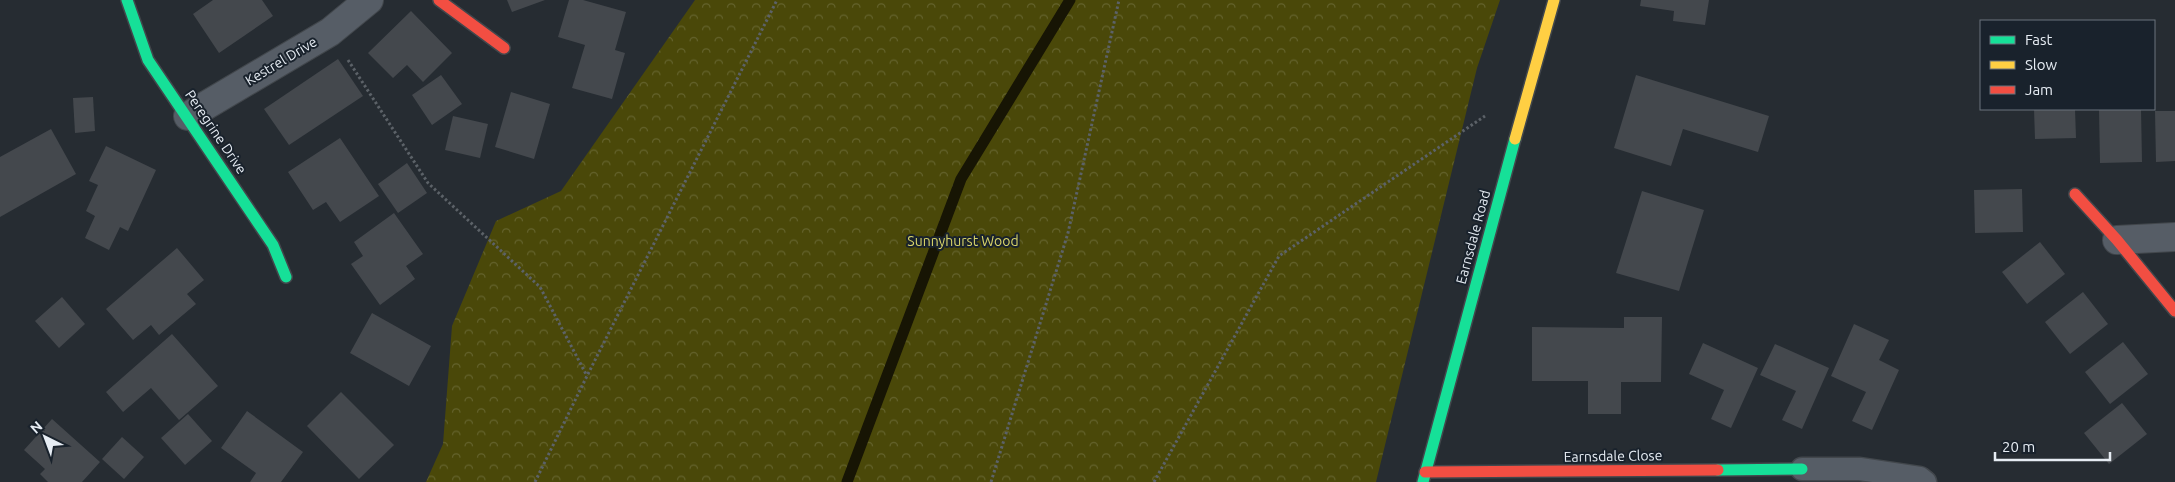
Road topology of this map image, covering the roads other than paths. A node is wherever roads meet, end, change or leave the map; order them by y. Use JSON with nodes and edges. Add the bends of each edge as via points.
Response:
{"nodes":[{"id":1,"x":127,"y":0,"type":"edge"},
{"id":2,"x":369,"y":0,"type":"edge"},
{"id":3,"x":438,"y":0,"type":"edge"},
{"id":4,"x":1554,"y":0,"type":"edge"},
{"id":5,"x":504,"y":48,"type":"dead end"},
{"id":6,"x":188,"y":116,"type":"junction"},
{"id":7,"x":2075,"y":194,"type":"dead end"},
{"id":8,"x":2175,"y":236,"type":"edge"},
{"id":9,"x":2117,"y":240,"type":"junction"},
{"id":10,"x":286,"y":277,"type":"dead end"},
{"id":11,"x":2175,"y":311,"type":"edge"},
{"id":12,"x":1802,"y":469,"type":"joint"},
{"id":13,"x":1424,"y":477,"type":"edge"},
{"id":14,"x":1925,"y":482,"type":"edge"}],
"edges":[{"from":1,"to":6,"type":"street","name":"Peregrine Drive","via":[[148,60]]},
{"from":2,"to":6,"type":"street","name":"Kestrel Drive","via":[[330,32]]},
{"from":3,"to":5,"type":"street"},
{"from":4,"to":13,"type":"street","name":"Earnsdale Road"},
{"from":6,"to":10,"type":"street","name":"Peregrine Drive","via":[[273,245]]},
{"from":7,"to":9,"type":"street"},
{"from":8,"to":9,"type":"street"},
{"from":9,"to":11,"type":"street"},
{"from":12,"to":13,"type":"street","name":"Earnsdale Close"},
{"from":12,"to":14,"type":"lane","via":[[1860,469],[1920,478]]}]}
